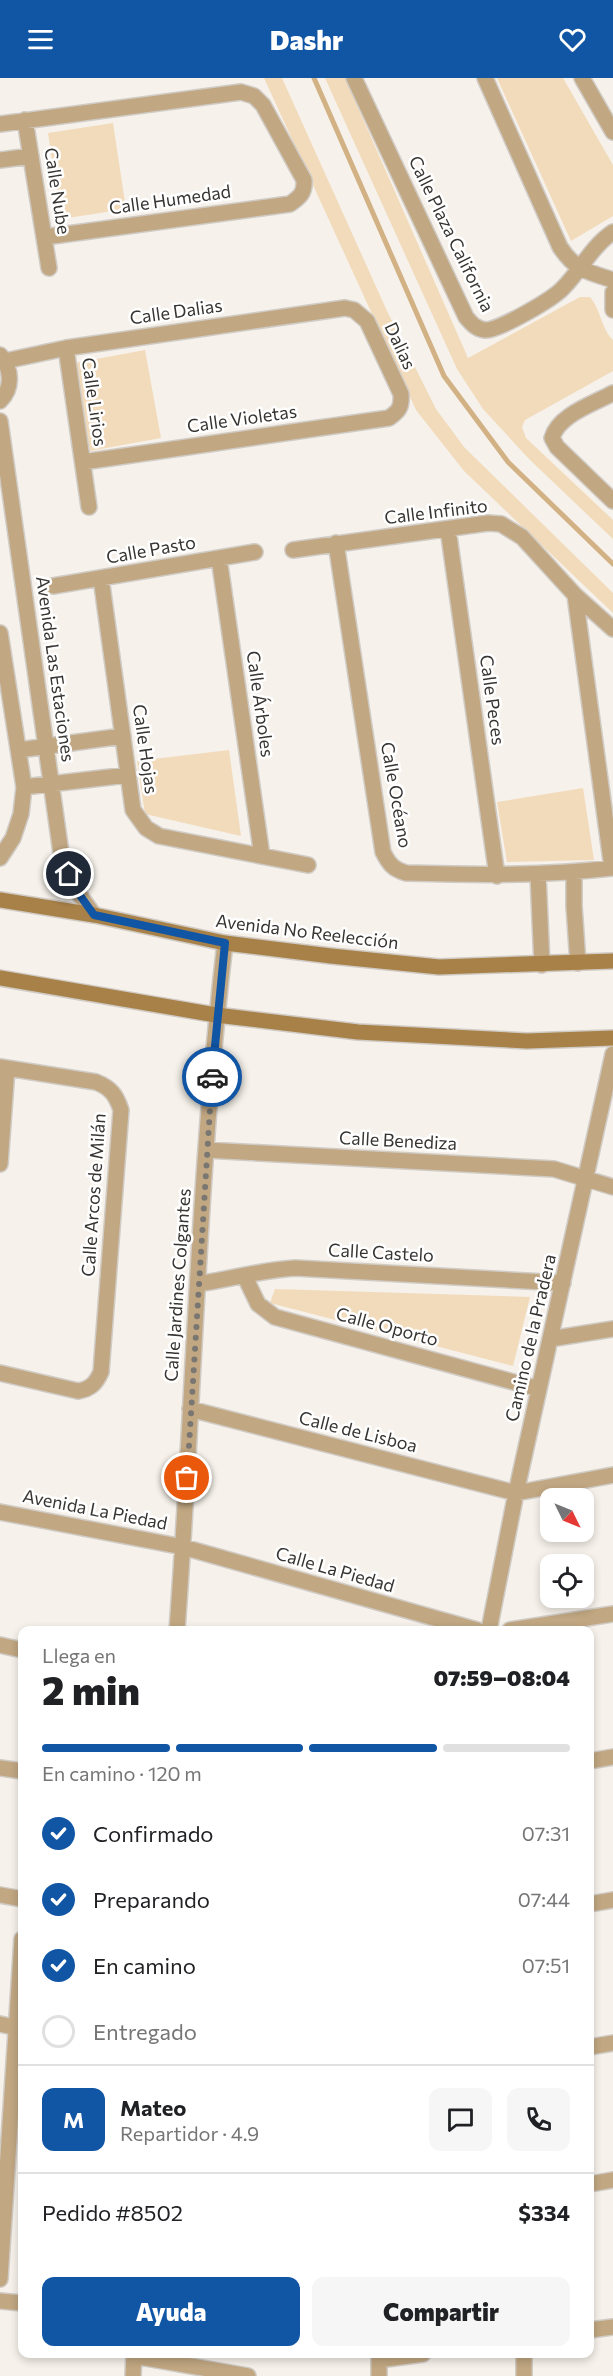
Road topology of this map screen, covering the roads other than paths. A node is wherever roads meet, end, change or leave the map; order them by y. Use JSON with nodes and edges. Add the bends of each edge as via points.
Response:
{"nodes":[{"id":1,"x":354,"y":78,"type":"edge"},
{"id":2,"x":485,"y":78,"type":"edge"},
{"id":3,"x":582,"y":78,"type":"edge"},
{"id":4,"x":25,"y":120,"type":"junction"},
{"id":5,"x":0,"y":124,"type":"edge"},
{"id":6,"x":613,"y":132,"type":"edge"},
{"id":7,"x":32,"y":156,"type":"junction"},
{"id":8,"x":0,"y":160,"type":"edge"},
{"id":9,"x":613,"y":232,"type":"edge"},
{"id":10,"x":45,"y":237,"type":"junction"},
{"id":11,"x":49,"y":268,"type":"dead end"},
{"id":12,"x":579,"y":269,"type":"junction"},
{"id":13,"x":613,"y":280,"type":"edge"},
{"id":14,"x":613,"y":292,"type":"edge"},
{"id":15,"x":354,"y":310,"type":"joint"},
{"id":16,"x":613,"y":310,"type":"edge"},
{"id":17,"x":66,"y":348,"type":"junction"},
{"id":18,"x":2,"y":358,"type":"edge"},
{"id":19,"x":613,"y":393,"type":"edge"},
{"id":20,"x":0,"y":401,"type":"edge"},
{"id":21,"x":402,"y":404,"type":"joint"},
{"id":22,"x":0,"y":421,"type":"edge"},
{"id":23,"x":82,"y":462,"type":"junction"},
{"id":24,"x":613,"y":501,"type":"edge"},
{"id":25,"x":89,"y":507,"type":"dead end"},
{"id":26,"x":448,"y":529,"type":"junction"},
{"id":27,"x":336,"y":543,"type":"junction"},
{"id":28,"x":293,"y":550,"type":"dead end"},
{"id":29,"x":255,"y":552,"type":"dead end"},
{"id":30,"x":219,"y":558,"type":"junction"},
{"id":31,"x":101,"y":578,"type":"junction"},
{"id":32,"x":53,"y":586,"type":"dead end"},
{"id":33,"x":575,"y":595,"type":"junction"},
{"id":34,"x":613,"y":629,"type":"edge"},
{"id":35,"x":0,"y":633,"type":"edge"},
{"id":36,"x":123,"y":736,"type":"junction"},
{"id":37,"x":47,"y":747,"type":"junction"},
{"id":38,"x":19,"y":750,"type":"junction"},
{"id":39,"x":128,"y":775,"type":"junction"},
{"id":40,"x":52,"y":782,"type":"junction"},
{"id":41,"x":24,"y":787,"type":"junction"},
{"id":42,"x":262,"y":856,"type":"junction"},
{"id":43,"x":0,"y":858,"type":"edge"},
{"id":44,"x":308,"y":865,"type":"dead end"},
{"id":45,"x":612,"y":868,"type":"edge"},
{"id":46,"x":574,"y":873,"type":"junction"},
{"id":47,"x":538,"y":874,"type":"junction"},
{"id":48,"x":497,"y":876,"type":"junction"},
{"id":49,"x":0,"y":900,"type":"edge"},
{"id":50,"x":94,"y":915,"type":"junction"},
{"id":51,"x":225,"y":943,"type":"junction"},
{"id":52,"x":613,"y":962,"type":"edge"},
{"id":53,"x":578,"y":963,"type":"junction"},
{"id":54,"x":542,"y":965,"type":"junction"},
{"id":55,"x":0,"y":978,"type":"edge"},
{"id":56,"x":216,"y":1015,"type":"junction"},
{"id":57,"x":613,"y":1038,"type":"edge"},
{"id":58,"x":613,"y":1054,"type":"edge"},
{"id":59,"x":4,"y":1067,"type":"edge"},
{"id":60,"x":206,"y":1150,"type":"junction"},
{"id":61,"x":0,"y":1164,"type":"edge"},
{"id":62,"x":587,"y":1178,"type":"junction"},
{"id":63,"x":613,"y":1186,"type":"edge"},
{"id":64,"x":245,"y":1277,"type":"junction"},
{"id":65,"x":198,"y":1284,"type":"junction"},
{"id":66,"x":563,"y":1284,"type":"junction"},
{"id":67,"x":613,"y":1329,"type":"edge"},
{"id":68,"x":550,"y":1339,"type":"junction"},
{"id":69,"x":0,"y":1373,"type":"edge"},
{"id":70,"x":539,"y":1389,"type":"junction"},
{"id":71,"x":190,"y":1409,"type":"junction"},
{"id":72,"x":613,"y":1475,"type":"edge"},
{"id":73,"x":516,"y":1493,"type":"junction"},
{"id":74,"x":0,"y":1512,"type":"edge"},
{"id":75,"x":183,"y":1547,"type":"junction"},
{"id":76,"x":613,"y":1614,"type":"edge"},
{"id":77,"x":177,"y":1626,"type":"edge"},
{"id":78,"x":463,"y":1626,"type":"edge"},
{"id":79,"x":490,"y":1626,"type":"edge"},
{"id":80,"x":536,"y":1626,"type":"edge"},
{"id":81,"x":0,"y":1645,"type":"edge"},
{"id":82,"x":18,"y":1649,"type":"edge"},
{"id":83,"x":613,"y":1757,"type":"edge"},
{"id":84,"x":594,"y":1760,"type":"edge"},
{"id":85,"x":0,"y":1768,"type":"edge"},
{"id":86,"x":18,"y":1770,"type":"edge"},
{"id":87,"x":0,"y":1895,"type":"edge"},
{"id":88,"x":18,"y":1898,"type":"edge"},
{"id":89,"x":613,"y":1899,"type":"edge"},
{"id":90,"x":594,"y":1903,"type":"edge"},
{"id":91,"x":0,"y":2024,"type":"edge"},
{"id":92,"x":18,"y":2028,"type":"edge"},
{"id":93,"x":613,"y":2043,"type":"edge"},
{"id":94,"x":594,"y":2046,"type":"edge"},
{"id":95,"x":18,"y":2054,"type":"edge"},
{"id":96,"x":613,"y":2180,"type":"edge"},
{"id":97,"x":594,"y":2183,"type":"edge"},
{"id":98,"x":0,"y":2279,"type":"edge"},
{"id":99,"x":0,"y":2301,"type":"edge"},
{"id":100,"x":18,"y":2303,"type":"edge"},
{"id":101,"x":613,"y":2327,"type":"edge"},
{"id":102,"x":594,"y":2329,"type":"edge"},
{"id":103,"x":134,"y":2358,"type":"edge"},
{"id":104,"x":150,"y":2358,"type":"edge"},
{"id":105,"x":379,"y":2358,"type":"edge"},
{"id":106,"x":524,"y":2358,"type":"edge"},
{"id":107,"x":133,"y":2376,"type":"edge"},
{"id":108,"x":248,"y":2376,"type":"edge"},
{"id":109,"x":379,"y":2376,"type":"edge"},
{"id":110,"x":524,"y":2376,"type":"edge"}],
"edges":[{"from":1,"to":12,"type":"street","name":"Calle Plaza California","via":[[466,317],[474,326],[485,330],[497,328],[550,299]]},
{"from":2,"to":12,"type":"street","via":[[560,247]]},
{"from":3,"to":6,"type":"street"},
{"from":4,"to":5,"type":"street"},
{"from":4,"to":7,"type":"street","name":"Calle Nube"},
{"from":4,"to":10,"type":"street","name":"Calle Humedad","via":[[241,92],[254,96],[263,105],[304,180],[299,198],[290,204]]},
{"from":7,"to":8,"type":"street"},
{"from":7,"to":10,"type":"street","name":"Calle Nube"},
{"from":9,"to":12,"type":"street","via":[[596,246]]},
{"from":10,"to":11,"type":"street","name":"Calle Nube"},
{"from":12,"to":13,"type":"street"},
{"from":14,"to":16,"type":"street"},
{"from":15,"to":17,"type":"street","name":"Calle Dalias","via":[[345,308]]},
{"from":15,"to":21,"type":"street","name":"Dalias","via":[[367,321]]},
{"from":17,"to":18,"type":"street","name":"Calle Dalias"},
{"from":17,"to":23,"type":"street","name":"Calle Lirios"},
{"from":18,"to":20,"type":"street","via":[[10,379]]},
{"from":19,"to":24,"type":"street","via":[[561,421],[552,438]]},
{"from":21,"to":23,"type":"street","name":"Calle Violetas","via":[[389,418]]},
{"from":22,"to":37,"type":"street","name":"Avenida Las Estaciones"},
{"from":23,"to":25,"type":"street","name":"Calle Lirios"},
{"from":26,"to":27,"type":"street","name":"Calle Infinito"},
{"from":26,"to":33,"type":"street","name":"Calle Infinito","via":[[488,523],[511,529]]},
{"from":26,"to":48,"type":"street","name":"Calle Peces"},
{"from":27,"to":28,"type":"street","name":"Calle Infinito"},
{"from":27,"to":48,"type":"street","name":"Calle Océano","via":[[383,852],[395,869],[406,873]]},
{"from":29,"to":30,"type":"street","name":"Calle Pasto"},
{"from":30,"to":31,"type":"street","name":"Calle Pasto"},
{"from":30,"to":42,"type":"street","name":"Calle Árboles"},
{"from":31,"to":32,"type":"street","name":"Calle Pasto"},
{"from":31,"to":36,"type":"street","name":"Calle Hojas"},
{"from":33,"to":34,"type":"street","name":"Calle Infinito"},
{"from":33,"to":45,"type":"street"},
{"from":35,"to":38,"type":"street"},
{"from":36,"to":37,"type":"street"},
{"from":36,"to":39,"type":"street","name":"Calle Hojas"},
{"from":37,"to":38,"type":"street"},
{"from":37,"to":40,"type":"street","name":"Avenida Las Estaciones"},
{"from":38,"to":41,"type":"street"},
{"from":39,"to":40,"type":"street"},
{"from":39,"to":42,"type":"street","name":"Calle Hojas","via":[[133,810],[146,828],[159,837]]},
{"from":40,"to":41,"type":"street"},
{"from":40,"to":50,"type":"street","name":"Avenida Las Estaciones","via":[[61,853],[79,894]]},
{"from":41,"to":43,"type":"street","via":[[13,838]]},
{"from":42,"to":44,"type":"street","name":"Calle Hojas"},
{"from":45,"to":46,"type":"street","name":"Calle Océano"},
{"from":46,"to":47,"type":"street","name":"Calle Océano"},
{"from":46,"to":53,"type":"street"},
{"from":47,"to":48,"type":"street","name":"Calle Océano"},
{"from":47,"to":54,"type":"street"},
{"from":49,"to":50,"type":"main road","name":"Avenida No Reelección"},
{"from":50,"to":51,"type":"main road","name":"Avenida No Reelección"},
{"from":51,"to":54,"type":"main road","name":"Avenida No Reelección","via":[[439,967]]},
{"from":51,"to":56,"type":"street","name":"Calle Jardines Colgantes"},
{"from":52,"to":53,"type":"main road","name":"Avenida No Reelección"},
{"from":53,"to":54,"type":"main road","name":"Avenida No Reelección"},
{"from":55,"to":56,"type":"main road"},
{"from":56,"to":57,"type":"main road","via":[[380,1033],[527,1041]]},
{"from":56,"to":60,"type":"street","name":"Calle Jardines Colgantes"},
{"from":58,"to":62,"type":"street","name":"Camino de la Pradera"},
{"from":59,"to":61,"type":"street"},
{"from":59,"to":69,"type":"street","name":"Calle Arcos de Milán","via":[[108,1086],[121,1110],[101,1372],[96,1382],[78,1391]]},
{"from":60,"to":62,"type":"street","name":"Calle Benediza","via":[[548,1169]]},
{"from":60,"to":65,"type":"street","name":"Calle Jardines Colgantes"},
{"from":62,"to":63,"type":"street","name":"Calle Benediza"},
{"from":62,"to":66,"type":"street","name":"Camino de la Pradera"},
{"from":64,"to":65,"type":"street","name":"Calle Castelo"},
{"from":64,"to":66,"type":"street","name":"Calle Castelo","via":[[270,1269],[295,1268]]},
{"from":64,"to":70,"type":"street","name":"Calle Oporto","via":[[258,1304],[275,1317]]},
{"from":65,"to":71,"type":"street","name":"Calle Jardines Colgantes"},
{"from":66,"to":68,"type":"street","name":"Camino de la Pradera"},
{"from":67,"to":68,"type":"street"},
{"from":68,"to":70,"type":"street","name":"Camino de la Pradera"},
{"from":70,"to":73,"type":"street","name":"Camino de la Pradera"},
{"from":71,"to":73,"type":"street","name":"Calle de Lisboa"},
{"from":71,"to":75,"type":"street","name":"Calle Jardines Colgantes"},
{"from":72,"to":73,"type":"street"},
{"from":73,"to":79,"type":"street","name":"Camino de la Pradera"},
{"from":74,"to":75,"type":"street","name":"Avenida La Piedad"},
{"from":75,"to":77,"type":"street","name":"Calle Jardines Colgantes"},
{"from":75,"to":78,"type":"street","name":"Calle La Piedad"},
{"from":76,"to":80,"type":"street"},
{"from":81,"to":82,"type":"street"},
{"from":83,"to":84,"type":"street"},
{"from":85,"to":86,"type":"street"},
{"from":87,"to":88,"type":"street"},
{"from":89,"to":90,"type":"street"},
{"from":91,"to":92,"type":"street"},
{"from":93,"to":94,"type":"street"},
{"from":95,"to":98,"type":"street"},
{"from":96,"to":97,"type":"street"},
{"from":99,"to":100,"type":"street"},
{"from":101,"to":102,"type":"street"},
{"from":103,"to":107,"type":"street"},
{"from":104,"to":108,"type":"street"},
{"from":105,"to":109,"type":"street"},
{"from":106,"to":110,"type":"street"}]}
